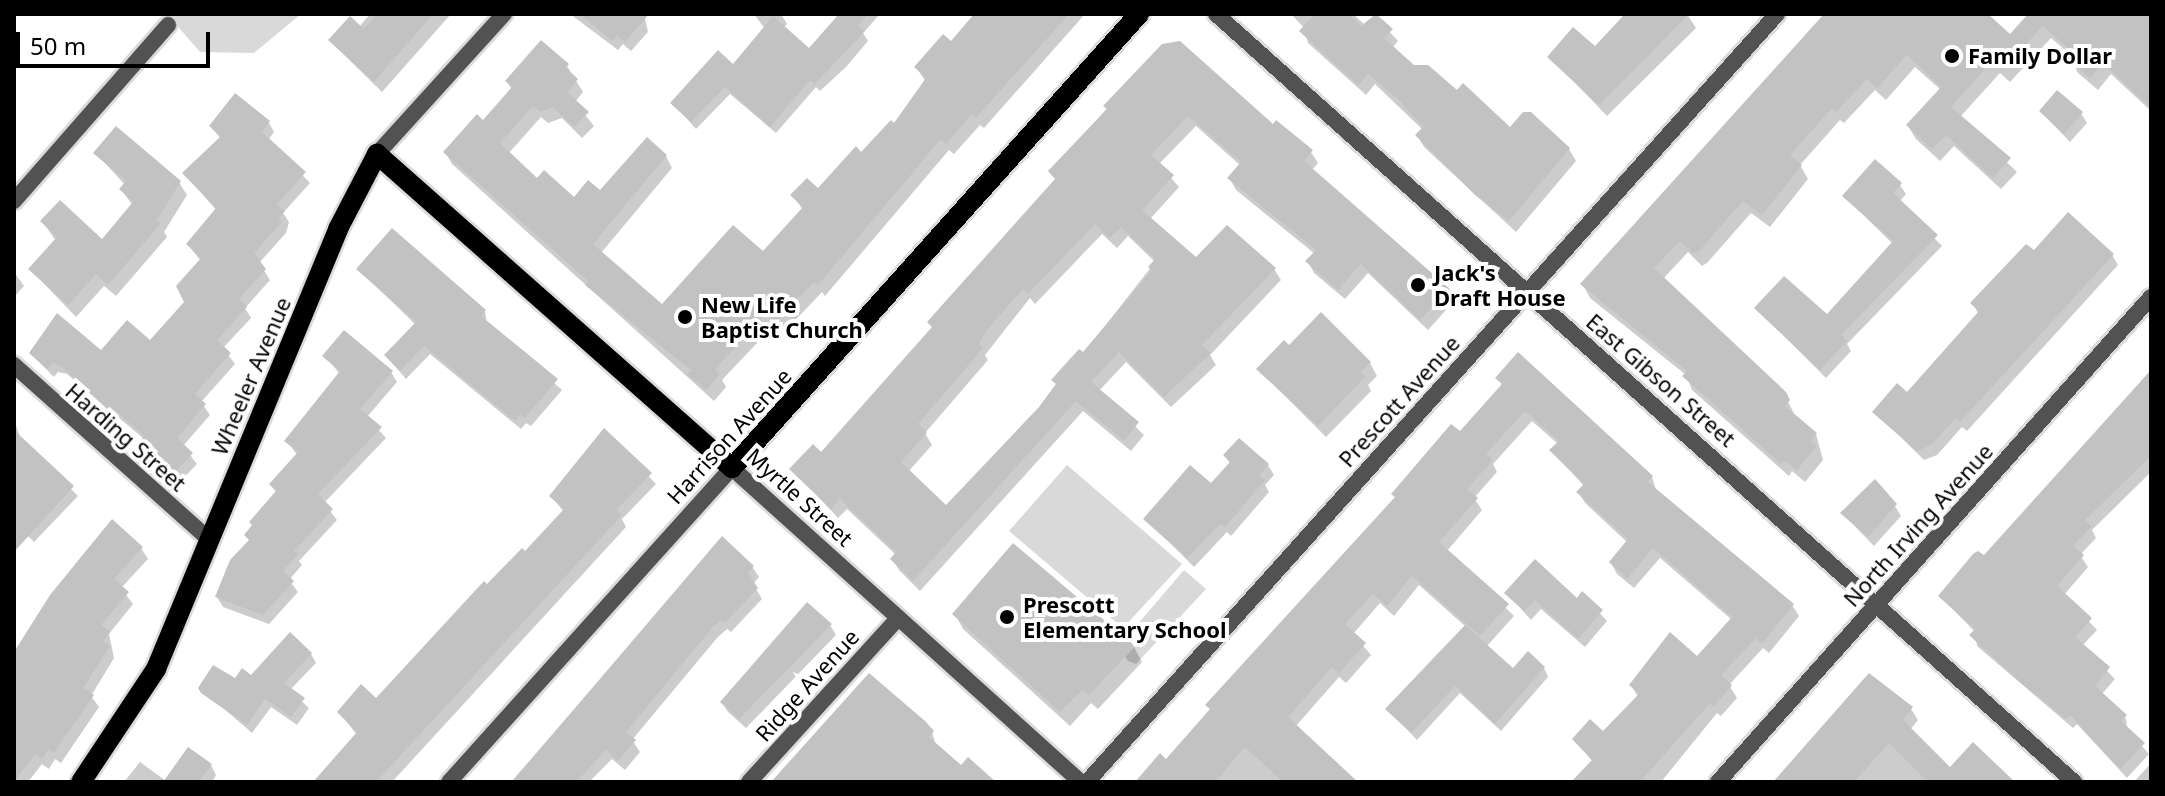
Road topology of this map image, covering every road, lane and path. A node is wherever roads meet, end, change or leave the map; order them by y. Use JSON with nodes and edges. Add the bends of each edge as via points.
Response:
{"nodes":[{"id":1,"x":504,"y":14,"type":"edge"},
{"id":2,"x":1139,"y":14,"type":"edge"},
{"id":3,"x":1216,"y":14,"type":"edge"},
{"id":4,"x":1777,"y":14,"type":"edge"},
{"id":5,"x":168,"y":25,"type":"dead end"},
{"id":6,"x":377,"y":154,"type":"junction"},
{"id":7,"x":14,"y":201,"type":"edge"},
{"id":8,"x":1527,"y":293,"type":"junction"},
{"id":9,"x":2151,"y":297,"type":"edge"},
{"id":10,"x":14,"y":365,"type":"edge"},
{"id":11,"x":732,"y":468,"type":"junction"},
{"id":12,"x":210,"y":540,"type":"junction"},
{"id":13,"x":1876,"y":604,"type":"junction"},
{"id":14,"x":898,"y":618,"type":"junction"},
{"id":15,"x":81,"y":782,"type":"edge"},
{"id":16,"x":449,"y":782,"type":"edge"},
{"id":17,"x":749,"y":782,"type":"edge"},
{"id":18,"x":1084,"y":782,"type":"edge"},
{"id":19,"x":1718,"y":782,"type":"edge"},
{"id":20,"x":2074,"y":782,"type":"edge"}],
"edges":[{"from":1,"to":6,"type":"street","name":"Wheeler Avenue"},
{"from":2,"to":11,"type":"main road","name":"Harrison Avenue"},
{"from":3,"to":8,"type":"street","name":"East Gibson Street"},
{"from":4,"to":8,"type":"street","name":"Prescott Avenue"},
{"from":5,"to":7,"type":"street"},
{"from":6,"to":11,"type":"main road","name":"Myrtle Street"},
{"from":6,"to":12,"type":"main road","name":"Wheeler Avenue","via":[[338,229]]},
{"from":8,"to":13,"type":"street","name":"East Gibson Street"},
{"from":8,"to":18,"type":"street","name":"Prescott Avenue"},
{"from":9,"to":13,"type":"street","name":"North Irving Avenue"},
{"from":10,"to":12,"type":"street","name":"Harding Street"},
{"from":11,"to":14,"type":"street","name":"Myrtle Street"},
{"from":11,"to":16,"type":"street","name":"Harrison Avenue"},
{"from":12,"to":15,"type":"main road","name":"Wheeler Avenue","via":[[149,682]]},
{"from":13,"to":19,"type":"street","name":"North Irving Avenue"},
{"from":13,"to":20,"type":"street","name":"East Gibson Street"},
{"from":14,"to":17,"type":"street","name":"Ridge Avenue"},
{"from":14,"to":18,"type":"street","name":"Myrtle Street"}]}
